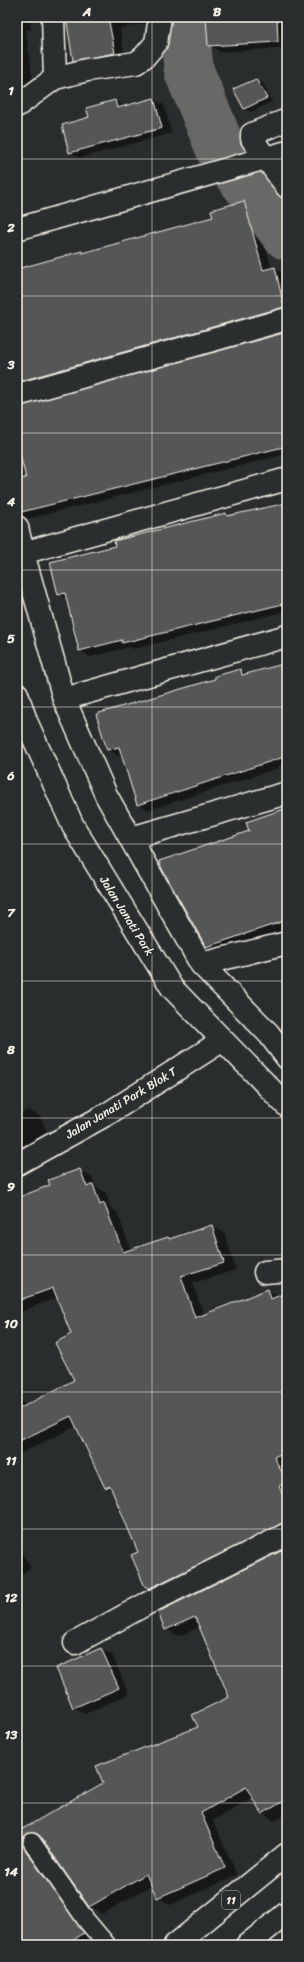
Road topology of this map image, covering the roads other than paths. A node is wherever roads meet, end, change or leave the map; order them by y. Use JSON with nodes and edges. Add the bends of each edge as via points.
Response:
{"nodes":[{"id":1,"x":53,"y":17,"type":"edge"},
{"id":2,"x":160,"y":17,"type":"edge"},
{"id":3,"x":55,"y":78,"type":"junction"},
{"id":4,"x":17,"y":106,"type":"edge"},
{"id":5,"x":287,"y":120,"type":"edge"},
{"id":6,"x":287,"y":152,"type":"edge"},
{"id":7,"x":259,"y":158,"type":"junction"},
{"id":8,"x":287,"y":187,"type":"edge"},
{"id":9,"x":17,"y":229,"type":"edge"},
{"id":10,"x":287,"y":320,"type":"edge"},
{"id":11,"x":17,"y":395,"type":"edge"},
{"id":12,"x":287,"y":479,"type":"edge"},
{"id":13,"x":17,"y":527,"type":"edge"},
{"id":14,"x":23,"y":554,"type":"junction"},
{"id":15,"x":287,"y":636,"type":"edge"},
{"id":16,"x":17,"y":694,"type":"edge"},
{"id":17,"x":64,"y":699,"type":"junction"},
{"id":18,"x":287,"y":793,"type":"edge"},
{"id":19,"x":132,"y":838,"type":"junction"},
{"id":20,"x":287,"y":943,"type":"edge"},
{"id":21,"x":201,"y":964,"type":"junction"},
{"id":22,"x":223,"y":1040,"type":"junction"},
{"id":23,"x":287,"y":1058,"type":"edge"},
{"id":24,"x":287,"y":1106,"type":"edge"},
{"id":25,"x":17,"y":1164,"type":"edge"},
{"id":26,"x":287,"y":1270,"type":"edge"},
{"id":27,"x":265,"y":1272,"type":"dead end"},
{"id":28,"x":287,"y":1534,"type":"edge"},
{"id":29,"x":75,"y":1643,"type":"dead end"},
{"id":30,"x":32,"y":1842,"type":"dead end"},
{"id":31,"x":287,"y":1854,"type":"edge"},
{"id":32,"x":287,"y":1913,"type":"edge"},
{"id":33,"x":107,"y":1945,"type":"edge"},
{"id":34,"x":176,"y":1945,"type":"edge"},
{"id":35,"x":246,"y":1945,"type":"edge"}],
"edges":[{"from":1,"to":3,"type":"main road"},
{"from":2,"to":3,"type":"main road","via":[[156,42],[136,63],[87,70]]},
{"from":3,"to":4,"type":"main road"},
{"from":5,"to":7,"type":"main road","via":[[252,134]]},
{"from":6,"to":7,"type":"main road"},
{"from":7,"to":8,"type":"main road"},
{"from":7,"to":9,"type":"main road"},
{"from":10,"to":11,"type":"main road"},
{"from":12,"to":14,"type":"main road"},
{"from":13,"to":14,"type":"main road"},
{"from":14,"to":17,"type":"main road"},
{"from":15,"to":17,"type":"main road"},
{"from":16,"to":22,"type":"main road","name":"Jalan Janati Park","via":[[26,721],[73,826],[113,894],[172,988]]},
{"from":17,"to":19,"type":"main road","via":[[106,795]]},
{"from":18,"to":19,"type":"main road"},
{"from":19,"to":21,"type":"main road"},
{"from":20,"to":21,"type":"main road"},
{"from":21,"to":23,"type":"main road","via":[[269,1034]]},
{"from":22,"to":24,"type":"main road","name":"Jalan Janati Park"},
{"from":22,"to":25,"type":"main road","name":"Jalan Janati Park Blok T","via":[[109,1112]]},
{"from":26,"to":27,"type":"main road"},
{"from":28,"to":29,"type":"main road","via":[[146,1604]]},
{"from":30,"to":33,"type":"lane","via":[[86,1920]]},
{"from":31,"to":34,"type":"main road","number":"11"},
{"from":32,"to":35,"type":"main road"}]}
